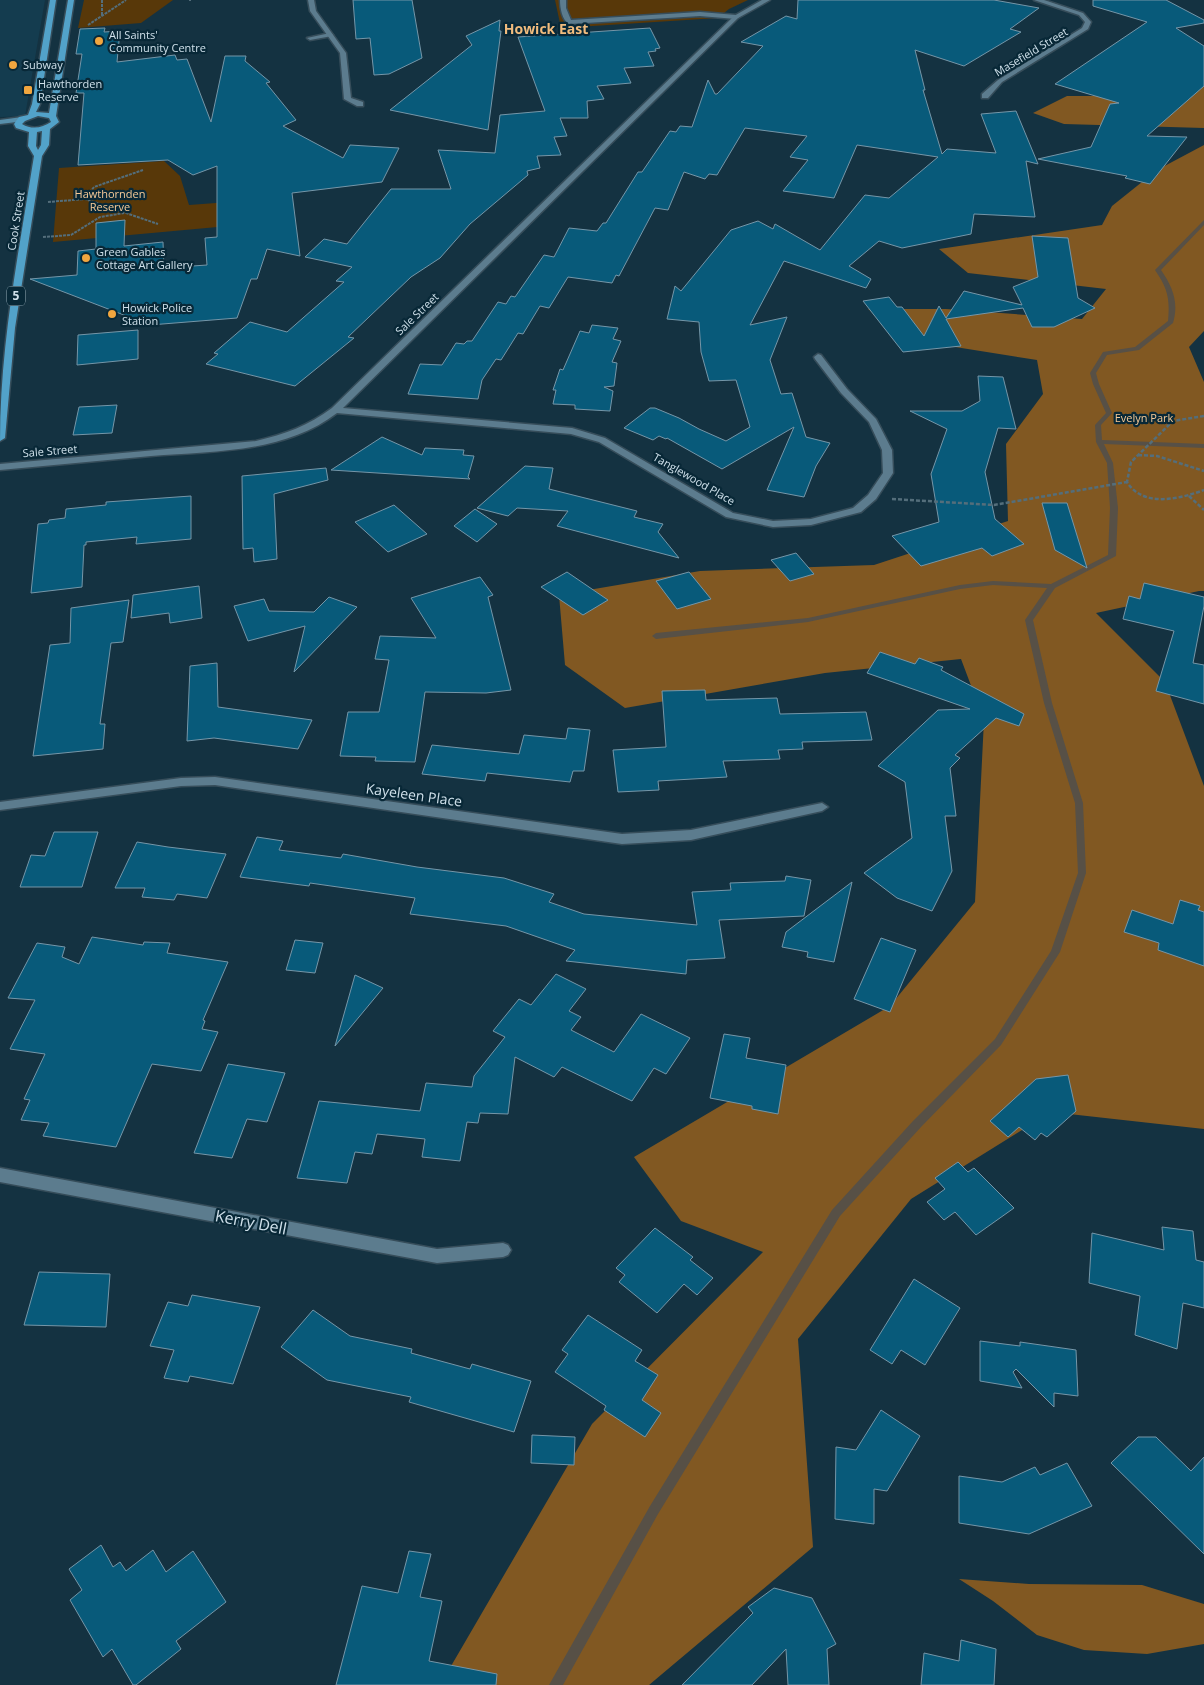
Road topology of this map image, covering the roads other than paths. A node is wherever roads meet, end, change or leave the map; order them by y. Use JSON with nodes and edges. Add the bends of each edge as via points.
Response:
{"nodes":[{"id":1,"x":54,"y":0,"type":"edge"},
{"id":2,"x":71,"y":0,"type":"edge"},
{"id":3,"x":311,"y":0,"type":"edge"},
{"id":4,"x":563,"y":0,"type":"edge"},
{"id":5,"x":767,"y":0,"type":"edge"},
{"id":6,"x":1038,"y":0,"type":"edge"},
{"id":7,"x":736,"y":17,"type":"junction"},
{"id":8,"x":330,"y":35,"type":"junction"},
{"id":9,"x":310,"y":38,"type":"dead end"},
{"id":10,"x":985,"y":96,"type":"dead end"},
{"id":11,"x":360,"y":104,"type":"dead end"},
{"id":12,"x":31,"y":116,"type":"junction"},
{"id":13,"x":52,"y":116,"type":"junction"},
{"id":14,"x":0,"y":122,"type":"edge"},
{"id":15,"x":21,"y":122,"type":"junction"},
{"id":16,"x":0,"y":126,"type":"edge"},
{"id":17,"x":46,"y":128,"type":"junction"},
{"id":18,"x":33,"y":130,"type":"junction"},
{"id":19,"x":38,"y":156,"type":"junction"},
{"id":20,"x":818,"y":357,"type":"dead end"},
{"id":21,"x":335,"y":410,"type":"junction"},
{"id":22,"x":0,"y":438,"type":"edge"},
{"id":23,"x":0,"y":467,"type":"edge"},
{"id":24,"x":0,"y":806,"type":"edge"},
{"id":25,"x":822,"y":807,"type":"dead end"},
{"id":26,"x":0,"y":1175,"type":"edge"},
{"id":27,"x":503,"y":1250,"type":"dead end"}],
"edges":[{"from":1,"to":12,"type":"main road","via":[[36,104]]},
{"from":2,"to":13,"type":"main road","number":"5"},
{"from":3,"to":8,"type":"street","via":[[313,11]]},
{"from":4,"to":7,"type":"street","via":[[569,22],[700,14]]},
{"from":5,"to":7,"type":"street","name":"Sale Street"},
{"from":6,"to":10,"type":"street","name":"Masefield Street","via":[[1081,14],[1088,22],[1085,30],[1000,81]]},
{"from":7,"to":21,"type":"street","name":"Sale Street"},
{"from":8,"to":9,"type":"street"},
{"from":8,"to":11,"type":"street","via":[[342,52],[348,99]]},
{"from":12,"to":13,"type":"main road"},
{"from":12,"to":15,"type":"main road"},
{"from":13,"to":17,"type":"main road","number":"5","via":[[56,122]]},
{"from":14,"to":15,"type":"street"},
{"from":15,"to":16,"type":"street"},
{"from":15,"to":18,"type":"main road"},
{"from":17,"to":18,"type":"main road"},
{"from":17,"to":19,"type":"main road","name":"Cook Street","number":"5","via":[[45,145]]},
{"from":18,"to":19,"type":"main road","name":"Cook Street","number":"5","via":[[32,146]]},
{"from":19,"to":22,"type":"main road","name":"Cook Street","number":"5","via":[[11,328]]},
{"from":20,"to":21,"type":"street","name":"Tanglewood Place","via":[[873,421],[888,450],[888,473],[872,497],[857,510],[811,522],[773,524],[730,515],[602,440],[572,431]]},
{"from":21,"to":23,"type":"street","name":"Sale Street","via":[[307,430],[256,444]]},
{"from":24,"to":25,"type":"street","name":"Kayeleen Place","via":[[181,782],[215,781],[622,839],[691,835]]},
{"from":26,"to":27,"type":"street","name":"Kerry Dell","via":[[437,1256]]}]}
